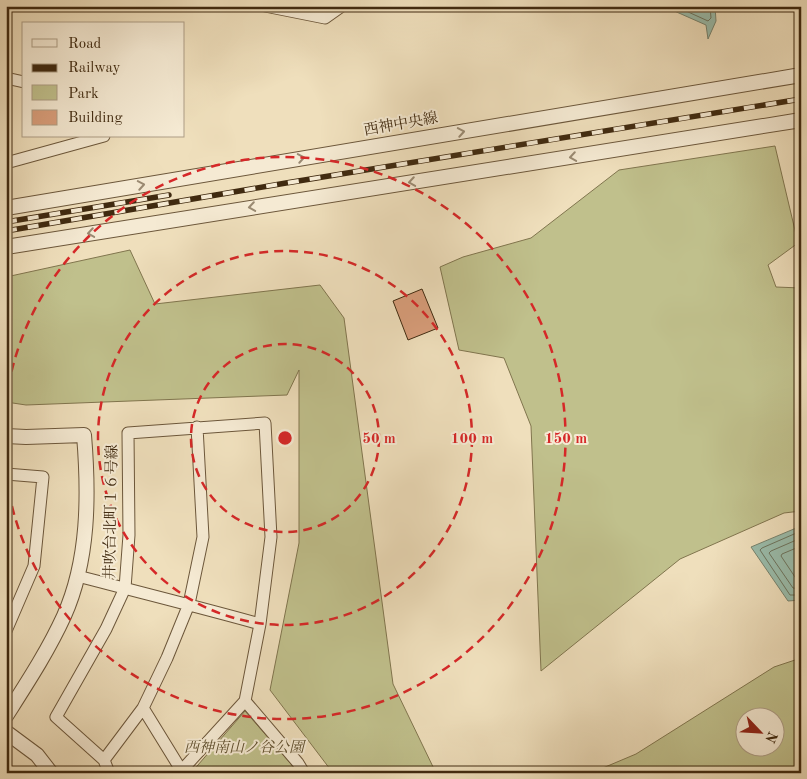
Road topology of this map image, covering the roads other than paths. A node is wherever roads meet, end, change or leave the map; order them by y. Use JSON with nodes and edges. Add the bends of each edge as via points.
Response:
{"nodes":[{"id":1,"x":265,"y":6,"type":"edge"},
{"id":2,"x":342,"y":6,"type":"edge"},
{"id":3,"x":801,"y":67,"type":"edge"},
{"id":4,"x":801,"y":75,"type":"edge"},
{"id":5,"x":6,"y":78,"type":"edge"},
{"id":6,"x":22,"y":82,"type":"edge"},
{"id":7,"x":600,"y":108,"type":"junction"},
{"id":8,"x":801,"y":120,"type":"edge"},
{"id":9,"x":801,"y":127,"type":"edge"},
{"id":10,"x":97,"y":138,"type":"edge"},
{"id":11,"x":608,"y":151,"type":"junction"},
{"id":12,"x":6,"y":163,"type":"edge"},
{"id":13,"x":6,"y":208,"type":"edge"},
{"id":14,"x":6,"y":247,"type":"edge"},
{"id":15,"x":198,"y":427,"type":"junction"},
{"id":16,"x":6,"y":436,"type":"edge"},
{"id":17,"x":6,"y":474,"type":"edge"},
{"id":18,"x":78,"y":576,"type":"junction"},
{"id":19,"x":125,"y":588,"type":"junction"},
{"id":20,"x":189,"y":604,"type":"junction"},
{"id":21,"x":260,"y":624,"type":"junction"},
{"id":22,"x":6,"y":631,"type":"edge"},
{"id":23,"x":245,"y":701,"type":"junction"},
{"id":24,"x":142,"y":708,"type":"junction"},
{"id":25,"x":6,"y":716,"type":"edge"},
{"id":26,"x":6,"y":732,"type":"edge"},
{"id":27,"x":104,"y":760,"type":"junction"},
{"id":28,"x":183,"y":771,"type":"edge"},
{"id":29,"x":51,"y":773,"type":"edge"},
{"id":30,"x":109,"y":773,"type":"edge"},
{"id":31,"x":304,"y":773,"type":"edge"}],
"edges":[{"from":1,"to":2,"type":"street","via":[[325,18]]},
{"from":3,"to":7,"type":"street"},
{"from":4,"to":7,"type":"street","name":"西神中央線"},
{"from":5,"to":6,"type":"street"},
{"from":13,"to":7,"type":"street","name":"西神中央線","one_way":true},
{"from":8,"to":11,"type":"street"},
{"from":9,"to":11,"type":"street"},
{"from":10,"to":12,"type":"street"},
{"from":11,"to":14,"type":"street","one_way":true},
{"from":15,"to":19,"type":"street","name":"井吹台北町１６号線","via":[[128,433],[129,525]]},
{"from":15,"to":20,"type":"street","via":[[203,537]]},
{"from":15,"to":21,"type":"street","name":"井吹台北町１６号線","via":[[264,423],[271,536]]},
{"from":16,"to":18,"type":"street","via":[[84,435],[88,481],[86,526]]},
{"from":17,"to":22,"type":"street","via":[[44,477],[34,566]]},
{"from":18,"to":19,"type":"street","name":"井吹台北町１６号線"},
{"from":18,"to":25,"type":"street","via":[[65,614]]},
{"from":19,"to":20,"type":"street","name":"井吹台北町１６号線"},
{"from":19,"to":27,"type":"street","via":[[106,630],[56,718]]},
{"from":20,"to":21,"type":"street","name":"井吹台北町１６号線"},
{"from":20,"to":24,"type":"street"},
{"from":21,"to":23,"type":"street"},
{"from":23,"to":28,"type":"street"},
{"from":23,"to":31,"type":"street"},
{"from":24,"to":27,"type":"street"},
{"from":24,"to":28,"type":"street"},
{"from":26,"to":29,"type":"street","via":[[37,755]]},
{"from":27,"to":30,"type":"street"}]}
